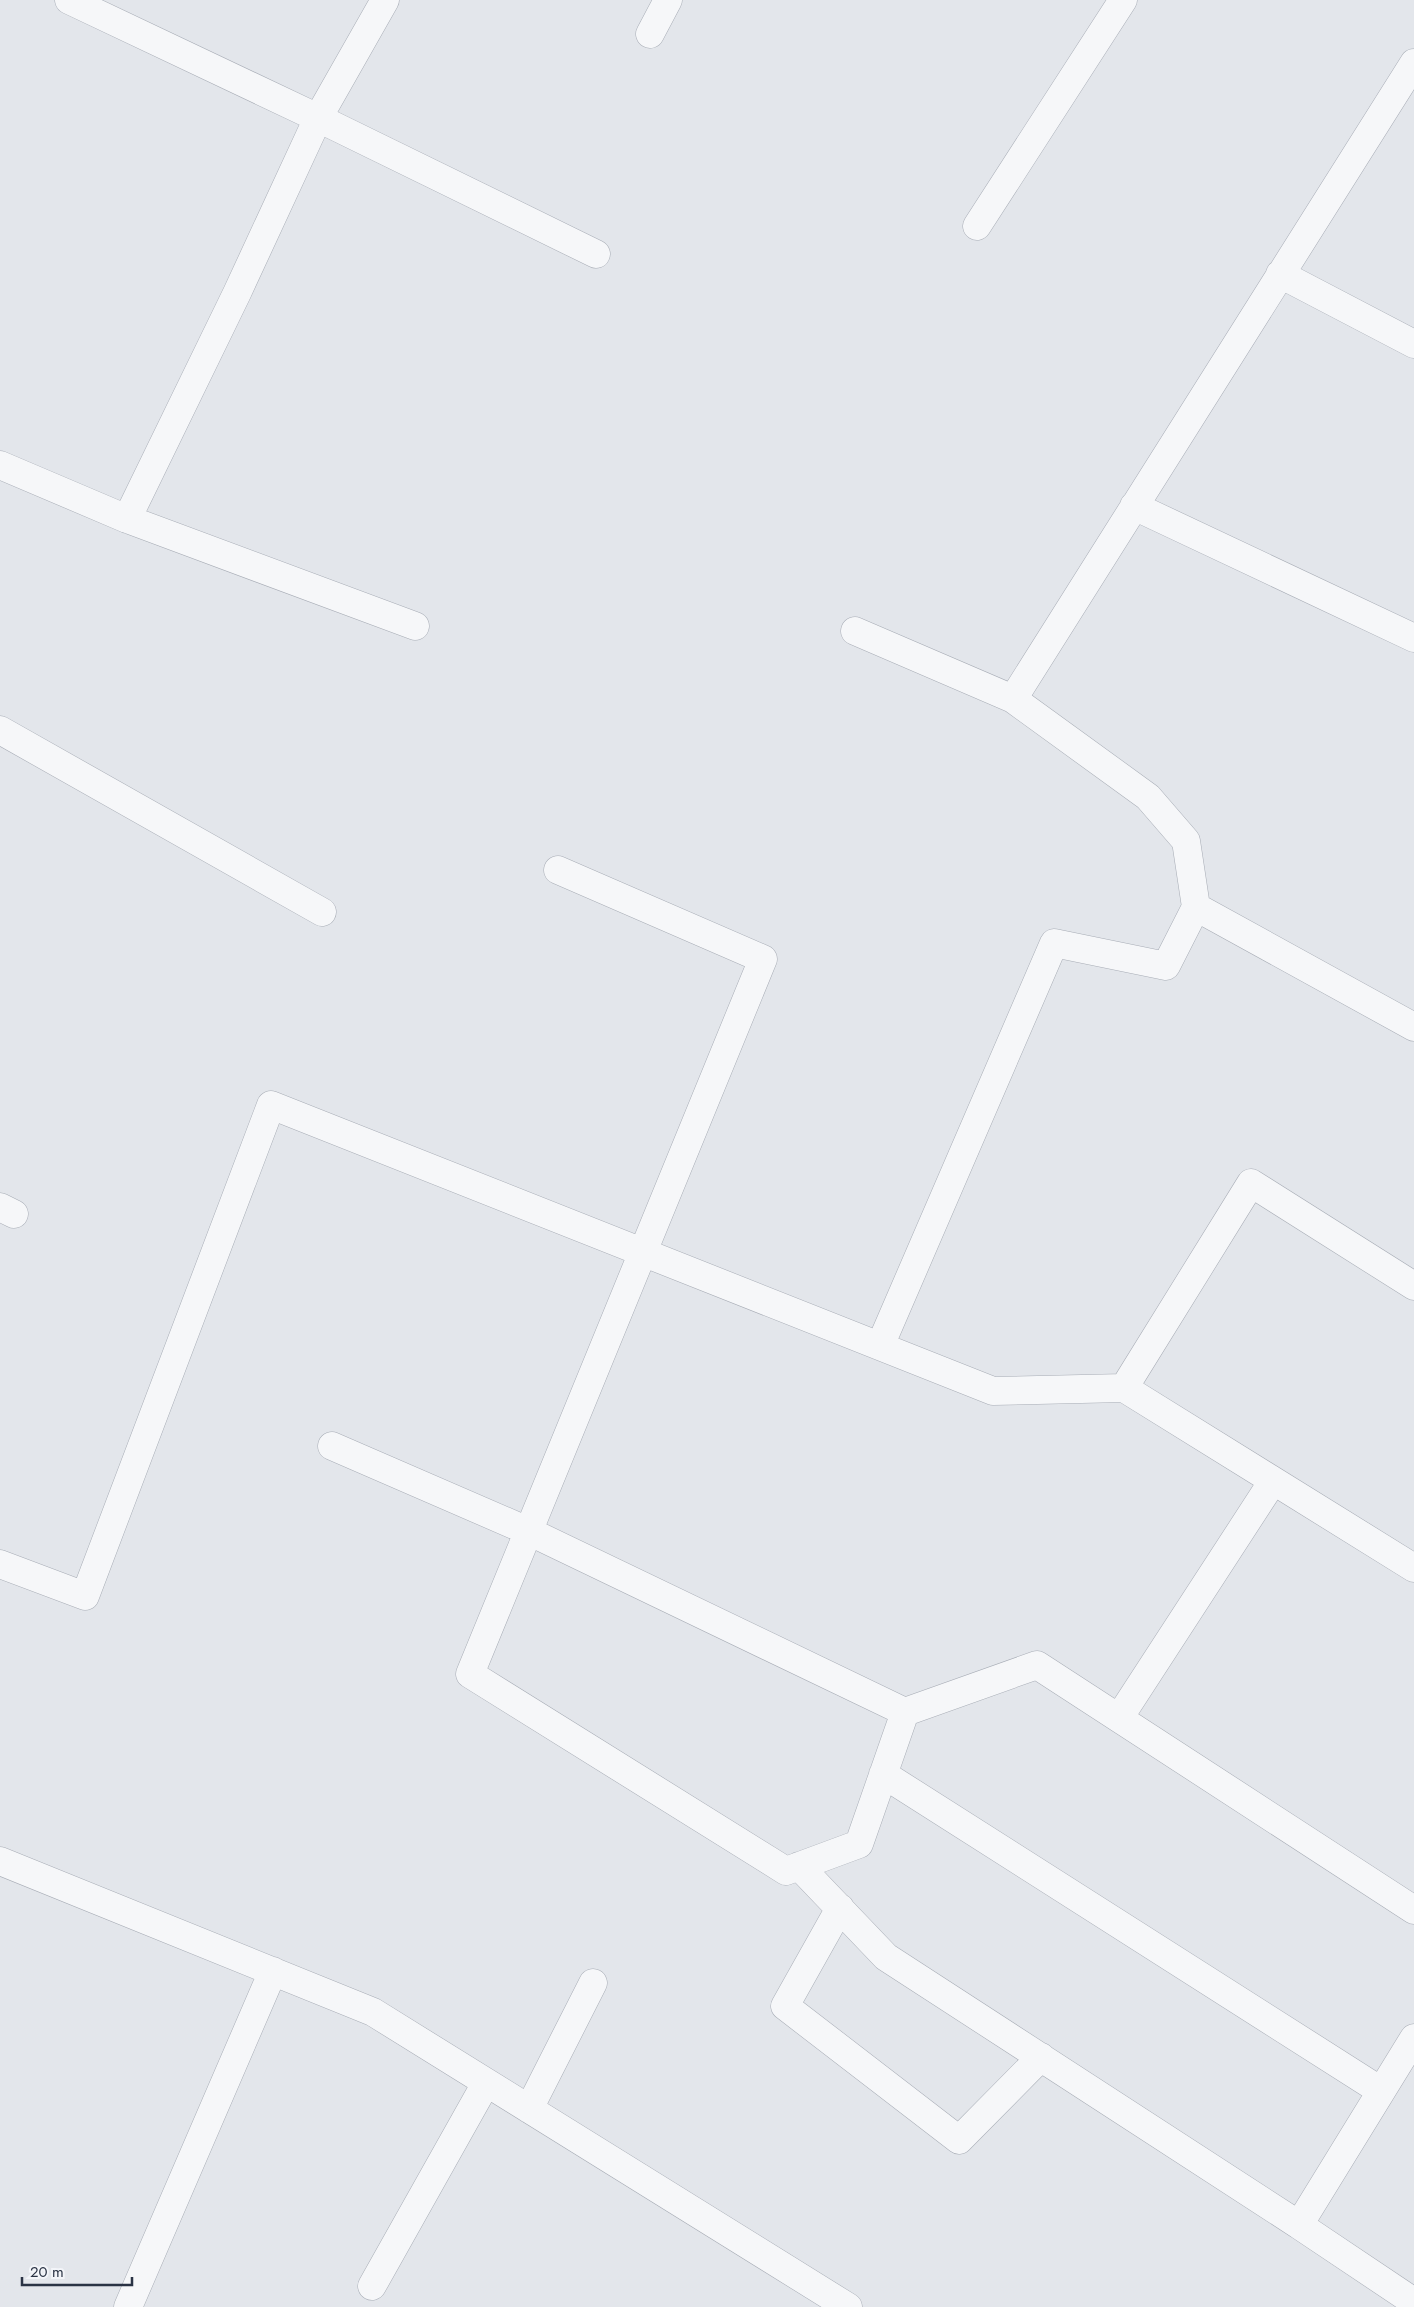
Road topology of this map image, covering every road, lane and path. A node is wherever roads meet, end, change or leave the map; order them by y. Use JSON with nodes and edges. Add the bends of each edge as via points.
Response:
{"nodes":[{"id":1,"x":69,"y":0,"type":"edge"},
{"id":2,"x":385,"y":0,"type":"edge"},
{"id":3,"x":668,"y":0,"type":"edge"},
{"id":4,"x":1123,"y":0,"type":"edge"},
{"id":5,"x":650,"y":34,"type":"dead end"},
{"id":6,"x":1414,"y":63,"type":"edge"},
{"id":7,"x":318,"y":118,"type":"junction"},
{"id":8,"x":977,"y":226,"type":"dead end"},
{"id":9,"x":596,"y":254,"type":"dead end"},
{"id":10,"x":1280,"y":274,"type":"junction"},
{"id":11,"x":1414,"y":344,"type":"edge"},
{"id":12,"x":0,"y":465,"type":"edge"},
{"id":13,"x":1134,"y":506,"type":"junction"},
{"id":14,"x":127,"y":519,"type":"junction"},
{"id":15,"x":415,"y":626,"type":"dead end"},
{"id":16,"x":855,"y":631,"type":"dead end"},
{"id":17,"x":1414,"y":638,"type":"edge"},
{"id":18,"x":1013,"y":699,"type":"junction"},
{"id":19,"x":0,"y":730,"type":"edge"},
{"id":20,"x":558,"y":870,"type":"dead end"},
{"id":21,"x":1196,"y":907,"type":"junction"},
{"id":22,"x":322,"y":912,"type":"dead end"},
{"id":23,"x":1414,"y":1027,"type":"edge"},
{"id":24,"x":643,"y":1252,"type":"junction"},
{"id":25,"x":1414,"y":1286,"type":"edge"},
{"id":26,"x":880,"y":1346,"type":"junction"},
{"id":27,"x":1124,"y":1388,"type":"junction"},
{"id":28,"x":332,"y":1446,"type":"dead end"},
{"id":29,"x":1273,"y":1481,"type":"junction"},
{"id":30,"x":528,"y":1531,"type":"junction"},
{"id":31,"x":0,"y":1564,"type":"edge"},
{"id":32,"x":1414,"y":1568,"type":"edge"},
{"id":33,"x":905,"y":1712,"type":"junction"},
{"id":34,"x":1119,"y":1718,"type":"junction"},
{"id":35,"x":883,"y":1774,"type":"junction"},
{"id":36,"x":0,"y":1861,"type":"edge"},
{"id":37,"x":799,"y":1866,"type":"junction"},
{"id":38,"x":840,"y":1908,"type":"junction"},
{"id":39,"x":1414,"y":1910,"type":"edge"},
{"id":40,"x":273,"y":1971,"type":"junction"},
{"id":41,"x":593,"y":1983,"type":"dead end"},
{"id":42,"x":1414,"y":2038,"type":"edge"},
{"id":43,"x":1041,"y":2057,"type":"junction"},
{"id":44,"x":486,"y":2083,"type":"junction"},
{"id":45,"x":1381,"y":2091,"type":"junction"},
{"id":46,"x":529,"y":2109,"type":"junction"},
{"id":47,"x":1298,"y":2224,"type":"junction"},
{"id":48,"x":372,"y":2286,"type":"dead end"},
{"id":49,"x":1414,"y":2302,"type":"edge"},
{"id":50,"x":128,"y":2307,"type":"edge"},
{"id":51,"x":848,"y":2307,"type":"edge"}],
"edges":[{"from":1,"to":7,"type":"street"},
{"from":2,"to":7,"type":"street"},
{"from":3,"to":5,"type":"street"},
{"from":4,"to":8,"type":"street"},
{"from":6,"to":10,"type":"street"},
{"from":7,"to":9,"type":"street"},
{"from":7,"to":14,"type":"street"},
{"from":10,"to":11,"type":"street"},
{"from":10,"to":13,"type":"street"},
{"from":12,"to":14,"type":"street"},
{"from":13,"to":17,"type":"street"},
{"from":13,"to":18,"type":"street"},
{"from":14,"to":15,"type":"street"},
{"from":16,"to":18,"type":"street"},
{"from":18,"to":21,"type":"street","via":[[1148,797],[1186,841]]},
{"from":19,"to":22,"type":"street"},
{"from":20,"to":24,"type":"street","via":[[763,959]]},
{"from":21,"to":23,"type":"street"},
{"from":21,"to":26,"type":"street","via":[[1166,966],[1054,942]]},
{"from":24,"to":26,"type":"street"},
{"from":24,"to":30,"type":"street"},
{"from":24,"to":31,"type":"street","via":[[271,1104],[85,1596]]},
{"from":25,"to":27,"type":"street","via":[[1251,1183]]},
{"from":26,"to":27,"type":"street","via":[[993,1391]]},
{"from":27,"to":29,"type":"street"},
{"from":28,"to":30,"type":"street"},
{"from":29,"to":32,"type":"street"},
{"from":29,"to":34,"type":"street"},
{"from":30,"to":33,"type":"street"},
{"from":30,"to":37,"type":"street","via":[[470,1674],[786,1871]]},
{"from":33,"to":34,"type":"street","via":[[1037,1665]]},
{"from":33,"to":35,"type":"street"},
{"from":34,"to":39,"type":"street"},
{"from":35,"to":37,"type":"street","via":[[859,1844]]},
{"from":35,"to":45,"type":"street"},
{"from":36,"to":40,"type":"street"},
{"from":37,"to":38,"type":"street"},
{"from":38,"to":43,"type":"street","via":[[886,1957]]},
{"from":38,"to":43,"type":"street","via":[[785,2006],[960,2140]]},
{"from":40,"to":44,"type":"street","via":[[373,2012]]},
{"from":40,"to":50,"type":"street"},
{"from":41,"to":46,"type":"street"},
{"from":42,"to":45,"type":"street"},
{"from":43,"to":47,"type":"street"},
{"from":44,"to":46,"type":"street"},
{"from":44,"to":48,"type":"street"},
{"from":45,"to":47,"type":"street"},
{"from":46,"to":51,"type":"street"},
{"from":47,"to":49,"type":"street"}]}
